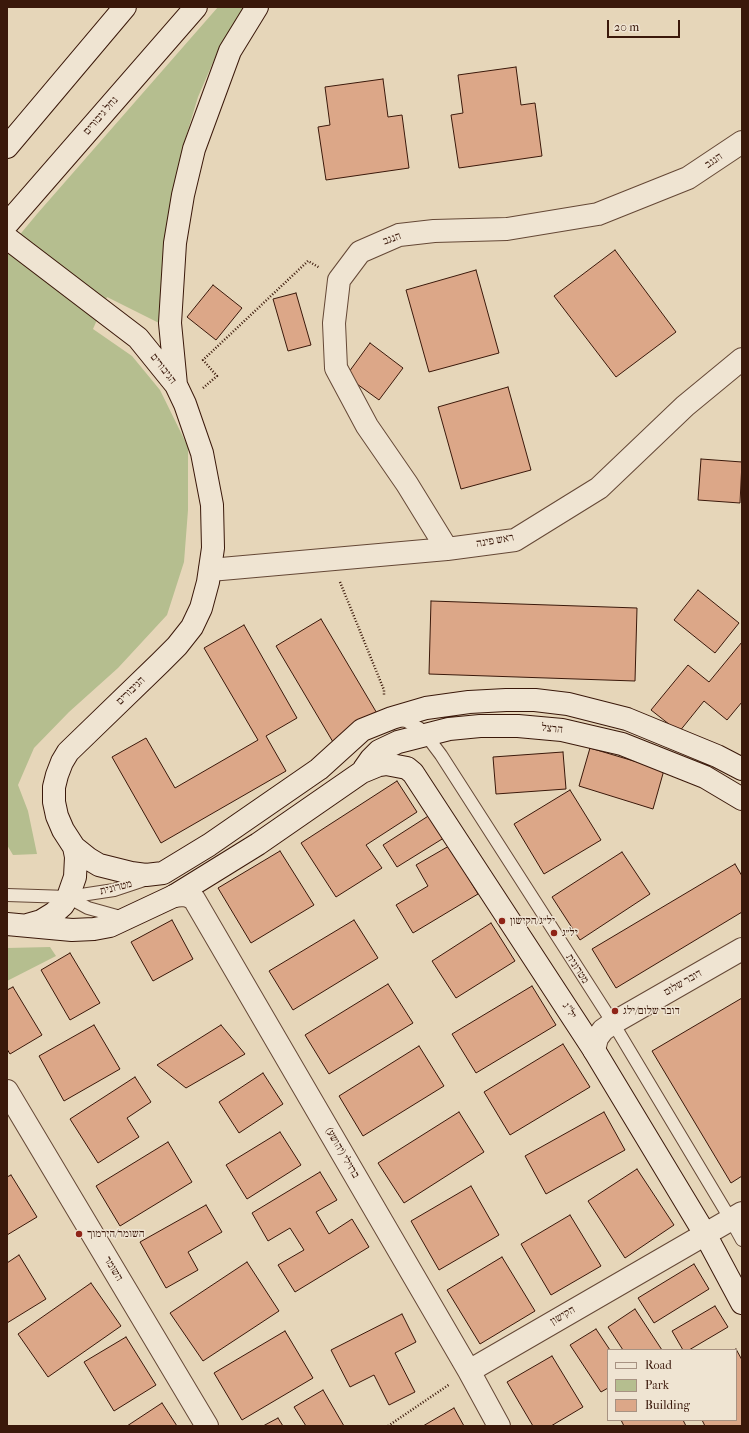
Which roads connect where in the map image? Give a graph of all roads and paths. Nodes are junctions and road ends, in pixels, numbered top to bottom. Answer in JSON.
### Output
{"nodes":[{"id":1,"x":126,"y":7,"type":"edge"},
{"id":2,"x":196,"y":7,"type":"edge"},
{"id":3,"x":257,"y":7,"type":"edge"},
{"id":4,"x":742,"y":142,"type":"edge"},
{"id":5,"x":7,"y":147,"type":"edge"},
{"id":6,"x":7,"y":224,"type":"edge"},
{"id":7,"x":7,"y":238,"type":"edge"},
{"id":8,"x":339,"y":280,"type":"junction"},
{"id":9,"x":742,"y":359,"type":"edge"},
{"id":10,"x":176,"y":385,"type":"junction"},
{"id":11,"x":200,"y":390,"type":"dead end"},
{"id":12,"x":447,"y":549,"type":"junction"},
{"id":13,"x":331,"y":560,"type":"junction"},
{"id":14,"x":210,"y":570,"type":"junction"},
{"id":15,"x":388,"y":719,"type":"junction"},
{"id":16,"x":426,"y":735,"type":"junction"},
{"id":17,"x":742,"y":769,"type":"edge"},
{"id":18,"x":362,"y":772,"type":"junction"},
{"id":19,"x":742,"y":799,"type":"edge"},
{"id":20,"x":74,"y":847,"type":"junction"},
{"id":21,"x":163,"y":873,"type":"junction"},
{"id":22,"x":7,"y":894,"type":"edge"},
{"id":23,"x":174,"y":896,"type":"junction"},
{"id":24,"x":68,"y":897,"type":"junction"},
{"id":25,"x":126,"y":919,"type":"junction"},
{"id":26,"x":14,"y":925,"type":"edge"},
{"id":27,"x":742,"y":949,"type":"edge"},
{"id":28,"x":613,"y":1023,"type":"junction"},
{"id":29,"x":594,"y":1050,"type":"junction"},
{"id":30,"x":7,"y":1092,"type":"edge"},
{"id":31,"x":737,"y":1216,"type":"edge"},
{"id":32,"x":705,"y":1234,"type":"junction"},
{"id":33,"x":742,"y":1240,"type":"edge"},
{"id":34,"x":742,"y":1303,"type":"edge"},
{"id":35,"x":469,"y":1371,"type":"junction"},
{"id":36,"x":207,"y":1426,"type":"edge"},
{"id":37,"x":388,"y":1426,"type":"edge"},
{"id":38,"x":499,"y":1426,"type":"edge"}],
"edges":[{"from":1,"to":5,"type":"street"},
{"from":2,"to":6,"type":"street","name":"נחל גיבורים"},
{"from":3,"to":10,"type":"street"},
{"from":4,"to":8,"type":"street","name":"הנגב"},
{"from":7,"to":10,"type":"street","name":"הגיבורים"},
{"from":8,"to":11,"type":"path"},
{"from":8,"to":12,"type":"street"},
{"from":9,"to":12,"type":"street","name":"ראש פינה"},
{"from":10,"to":14,"type":"street","name":"הגיבורים"},
{"from":12,"to":13,"type":"street","name":"ראש פינה"},
{"from":13,"to":14,"type":"street","name":"ראש פינה"},
{"from":13,"to":15,"type":"path"},
{"from":14,"to":20,"type":"street","name":"הגיבורים"},
{"from":15,"to":16,"type":"lane","name":"מטרונית"},
{"from":15,"to":17,"type":"street"},
{"from":15,"to":21,"type":"street","name":"הגיבורים"},
{"from":16,"to":18,"type":"street","name":"הרצל"},
{"from":16,"to":19,"type":"street","name":"הרצל"},
{"from":16,"to":28,"type":"lane","name":"מטרונית"},
{"from":18,"to":23,"type":"street"},
{"from":18,"to":29,"type":"street","name":"יל\"ג"},
{"from":20,"to":21,"type":"street","name":"הגיבורים"},
{"from":20,"to":24,"type":"street"},
{"from":21,"to":24,"type":"lane","name":"מטרונית"},
{"from":22,"to":24,"type":"lane","name":"מטרונית"},
{"from":23,"to":25,"type":"street"},
{"from":23,"to":35,"type":"street","name":"ברזילי (יהושע)"},
{"from":24,"to":25,"type":"lane","name":"מטרונית"},
{"from":24,"to":26,"type":"street"},
{"from":25,"to":26,"type":"street"},
{"from":27,"to":28,"type":"street","name":"דובר שלום"},
{"from":28,"to":29,"type":"street","name":"דובר שלום"},
{"from":28,"to":31,"type":"lane","name":"מטרונית"},
{"from":29,"to":32,"type":"street","name":"יל\"ג"},
{"from":30,"to":36,"type":"street","name":"השומר"},
{"from":31,"to":32,"type":"street","name":"הקישון"},
{"from":31,"to":33,"type":"lane","name":"מטרונית"},
{"from":32,"to":34,"type":"street","name":"יל\"ג"},
{"from":32,"to":35,"type":"street","name":"הקישון"},
{"from":35,"to":37,"type":"path"},
{"from":35,"to":38,"type":"street","name":"ברזילי (יהושע)"}]}
